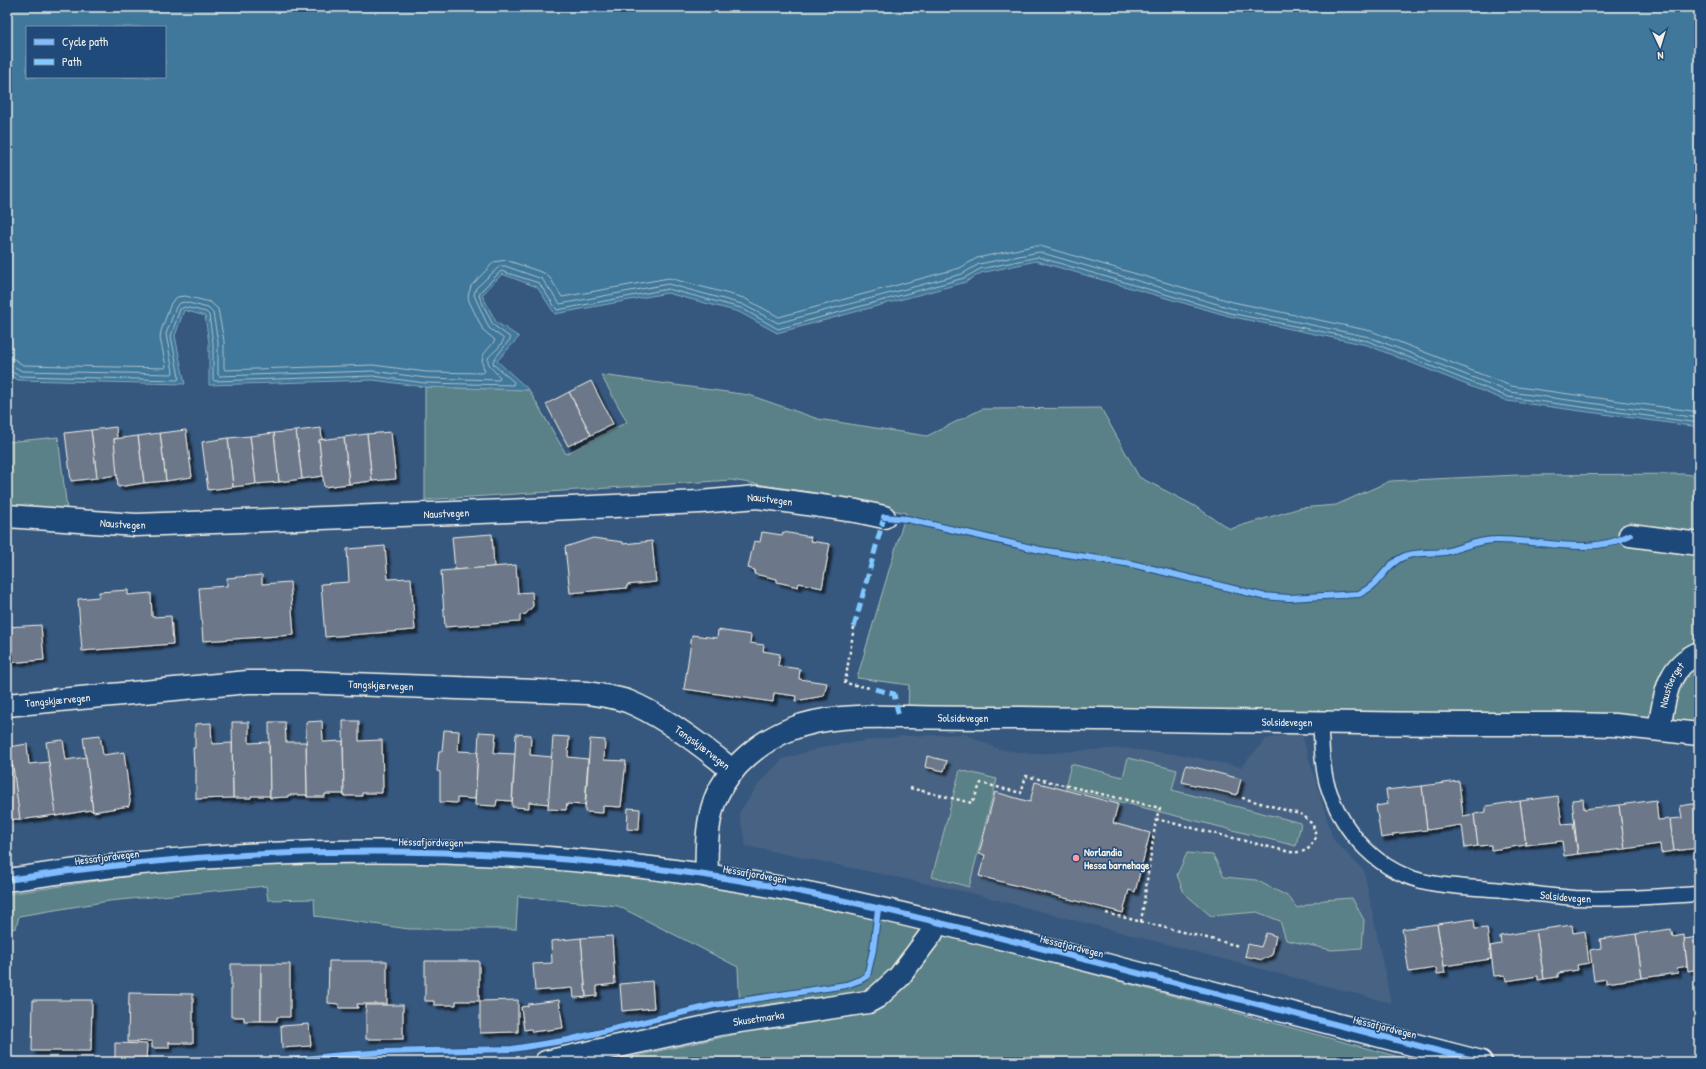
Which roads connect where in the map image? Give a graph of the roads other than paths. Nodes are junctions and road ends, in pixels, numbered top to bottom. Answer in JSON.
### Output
{"nodes":[{"id":1,"x":7,"y":516,"type":"edge"},
{"id":2,"x":884,"y":517,"type":"dead end"},
{"id":3,"x":1630,"y":535,"type":"dead end"},
{"id":4,"x":1699,"y":544,"type":"edge"},
{"id":5,"x":1699,"y":653,"type":"edge"},
{"id":6,"x":7,"y":705,"type":"edge"},
{"id":7,"x":1320,"y":721,"type":"junction"},
{"id":8,"x":1659,"y":729,"type":"junction"},
{"id":9,"x":1699,"y":734,"type":"edge"},
{"id":10,"x":733,"y":771,"type":"junction"},
{"id":11,"x":707,"y":876,"type":"junction"},
{"id":12,"x":7,"y":880,"type":"edge"},
{"id":13,"x":1699,"y":894,"type":"edge"},
{"id":14,"x":934,"y":922,"type":"junction"},
{"id":15,"x":560,"y":1061,"type":"edge"},
{"id":16,"x":1481,"y":1062,"type":"edge"}],
"edges":[{"from":1,"to":2,"type":"street","name":"Naustvegen"},
{"from":3,"to":4,"type":"street"},
{"from":5,"to":8,"type":"street","name":"Naustberget"},
{"from":6,"to":10,"type":"street","name":"Tangskjærvegen"},
{"from":7,"to":8,"type":"street","name":"Solsidevegen"},
{"from":7,"to":10,"type":"street","name":"Solsidevegen"},
{"from":7,"to":13,"type":"lane","name":"Solsidevegen"},
{"from":8,"to":9,"type":"street","name":"Solsidevegen"},
{"from":10,"to":11,"type":"street","name":"Solsidevegen"},
{"from":11,"to":12,"type":"street","name":"Hessafjordvegen"},
{"from":11,"to":14,"type":"street","name":"Hessafjordvegen"},
{"from":14,"to":15,"type":"street","name":"Skusetmarka"},
{"from":14,"to":16,"type":"street","name":"Hessafjordvegen"}]}
